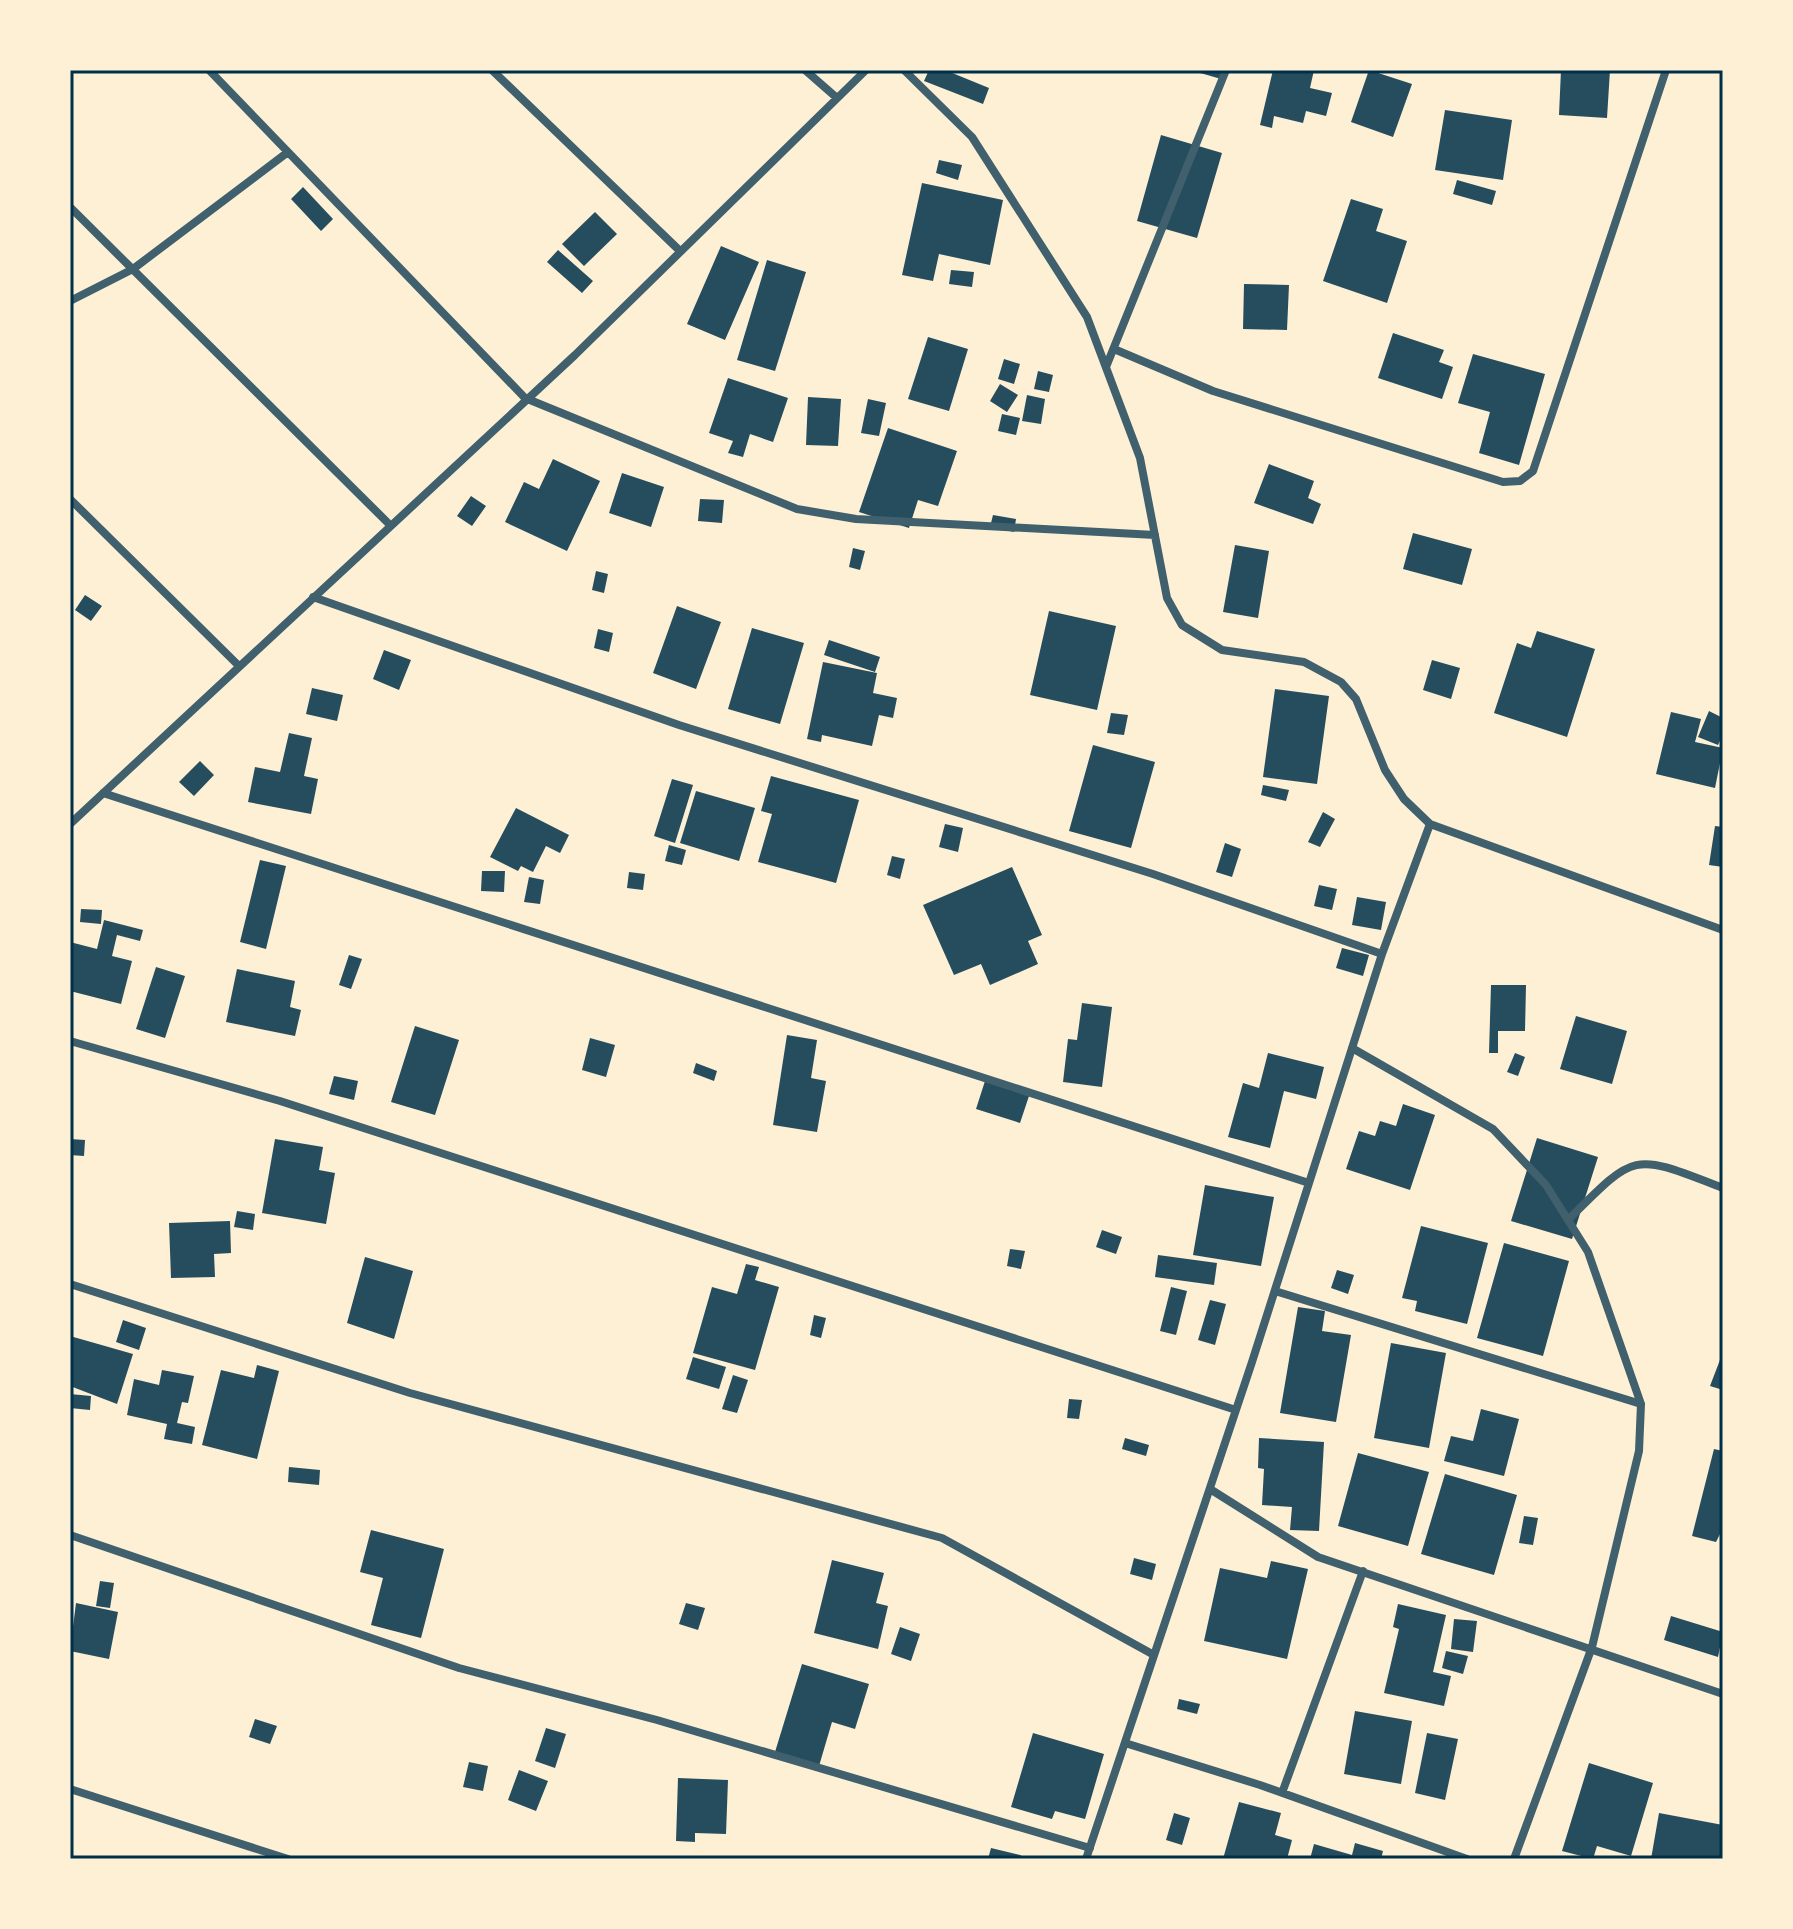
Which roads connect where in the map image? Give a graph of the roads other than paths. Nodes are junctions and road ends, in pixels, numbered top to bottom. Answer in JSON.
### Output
{"nodes":[{"id":1,"x":209,"y":70,"type":"edge"},
{"id":2,"x":492,"y":70,"type":"edge"},
{"id":3,"x":805,"y":70,"type":"edge"},
{"id":4,"x":866,"y":70,"type":"edge"},
{"id":5,"x":904,"y":70,"type":"edge"},
{"id":6,"x":1226,"y":70,"type":"edge"},
{"id":7,"x":1666,"y":70,"type":"edge"},
{"id":8,"x":837,"y":98,"type":"junction"},
{"id":9,"x":288,"y":152,"type":"junction"},
{"id":10,"x":70,"y":207,"type":"edge"},
{"id":11,"x":679,"y":250,"type":"junction"},
{"id":12,"x":133,"y":269,"type":"junction"},
{"id":13,"x":70,"y":301,"type":"edge"},
{"id":14,"x":1114,"y":349,"type":"junction"},
{"id":15,"x":1106,"y":367,"type":"junction"},
{"id":16,"x":525,"y":398,"type":"junction"},
{"id":17,"x":70,"y":499,"type":"edge"},
{"id":18,"x":390,"y":525,"type":"junction"},
{"id":19,"x":1155,"y":535,"type":"junction"},
{"id":20,"x":313,"y":597,"type":"junction"},
{"id":21,"x":239,"y":666,"type":"junction"},
{"id":22,"x":103,"y":793,"type":"junction"},
{"id":23,"x":70,"y":824,"type":"edge"},
{"id":24,"x":1430,"y":824,"type":"junction"},
{"id":25,"x":1723,"y":930,"type":"edge"},
{"id":26,"x":1382,"y":954,"type":"junction"},
{"id":27,"x":70,"y":1041,"type":"edge"},
{"id":28,"x":1352,"y":1048,"type":"junction"},
{"id":29,"x":1309,"y":1183,"type":"junction"},
{"id":30,"x":1723,"y":1188,"type":"edge"},
{"id":31,"x":1568,"y":1220,"type":"junction"},
{"id":32,"x":70,"y":1284,"type":"edge"},
{"id":33,"x":1275,"y":1291,"type":"junction"},
{"id":34,"x":1641,"y":1404,"type":"junction"},
{"id":35,"x":1236,"y":1410,"type":"junction"},
{"id":36,"x":1210,"y":1489,"type":"junction"},
{"id":37,"x":70,"y":1535,"type":"edge"},
{"id":38,"x":1363,"y":1571,"type":"junction"},
{"id":39,"x":1592,"y":1647,"type":"junction"},
{"id":40,"x":1154,"y":1655,"type":"junction"},
{"id":41,"x":1723,"y":1694,"type":"edge"},
{"id":42,"x":1125,"y":1743,"type":"junction"},
{"id":43,"x":70,"y":1789,"type":"edge"},
{"id":44,"x":1282,"y":1793,"type":"junction"},
{"id":45,"x":1090,"y":1848,"type":"junction"},
{"id":46,"x":288,"y":1859,"type":"edge"},
{"id":47,"x":1086,"y":1859,"type":"edge"},
{"id":48,"x":1467,"y":1859,"type":"edge"},
{"id":49,"x":1514,"y":1859,"type":"edge"}],
"edges":[{"from":1,"to":9,"type":"street"},
{"from":2,"to":11,"type":"street"},
{"from":3,"to":8,"type":"street"},
{"from":4,"to":8,"type":"street"},
{"from":5,"to":15,"type":"street"},
{"from":6,"to":14,"type":"street"},
{"from":7,"to":14,"type":"street"},
{"from":8,"to":11,"type":"street"},
{"from":9,"to":12,"type":"street"},
{"from":9,"to":16,"type":"street"},
{"from":10,"to":12,"type":"street"},
{"from":11,"to":16,"type":"street"},
{"from":12,"to":13,"type":"street"},
{"from":12,"to":18,"type":"street"},
{"from":14,"to":15,"type":"street"},
{"from":15,"to":19,"type":"street"},
{"from":16,"to":18,"type":"street"},
{"from":16,"to":19,"type":"street"},
{"from":17,"to":21,"type":"street"},
{"from":18,"to":20,"type":"street"},
{"from":19,"to":24,"type":"street"},
{"from":20,"to":21,"type":"street"},
{"from":20,"to":26,"type":"street"},
{"from":21,"to":22,"type":"street"},
{"from":22,"to":23,"type":"street"},
{"from":22,"to":29,"type":"street"},
{"from":24,"to":25,"type":"street"},
{"from":24,"to":26,"type":"street"},
{"from":26,"to":28,"type":"street"},
{"from":27,"to":35,"type":"street"},
{"from":28,"to":29,"type":"street"},
{"from":28,"to":31,"type":"street"},
{"from":29,"to":33,"type":"street"},
{"from":30,"to":31,"type":"street"},
{"from":31,"to":34,"type":"street"},
{"from":32,"to":40,"type":"street"},
{"from":33,"to":34,"type":"street"},
{"from":33,"to":35,"type":"street"},
{"from":34,"to":39,"type":"street"},
{"from":35,"to":36,"type":"street"},
{"from":36,"to":38,"type":"street"},
{"from":36,"to":40,"type":"street"},
{"from":37,"to":45,"type":"street"},
{"from":38,"to":39,"type":"street"},
{"from":38,"to":44,"type":"street"},
{"from":39,"to":41,"type":"street"},
{"from":39,"to":49,"type":"street"},
{"from":40,"to":42,"type":"street"},
{"from":42,"to":44,"type":"street"},
{"from":42,"to":45,"type":"street"},
{"from":43,"to":46,"type":"street"},
{"from":44,"to":48,"type":"street"},
{"from":45,"to":47,"type":"street"}]}
